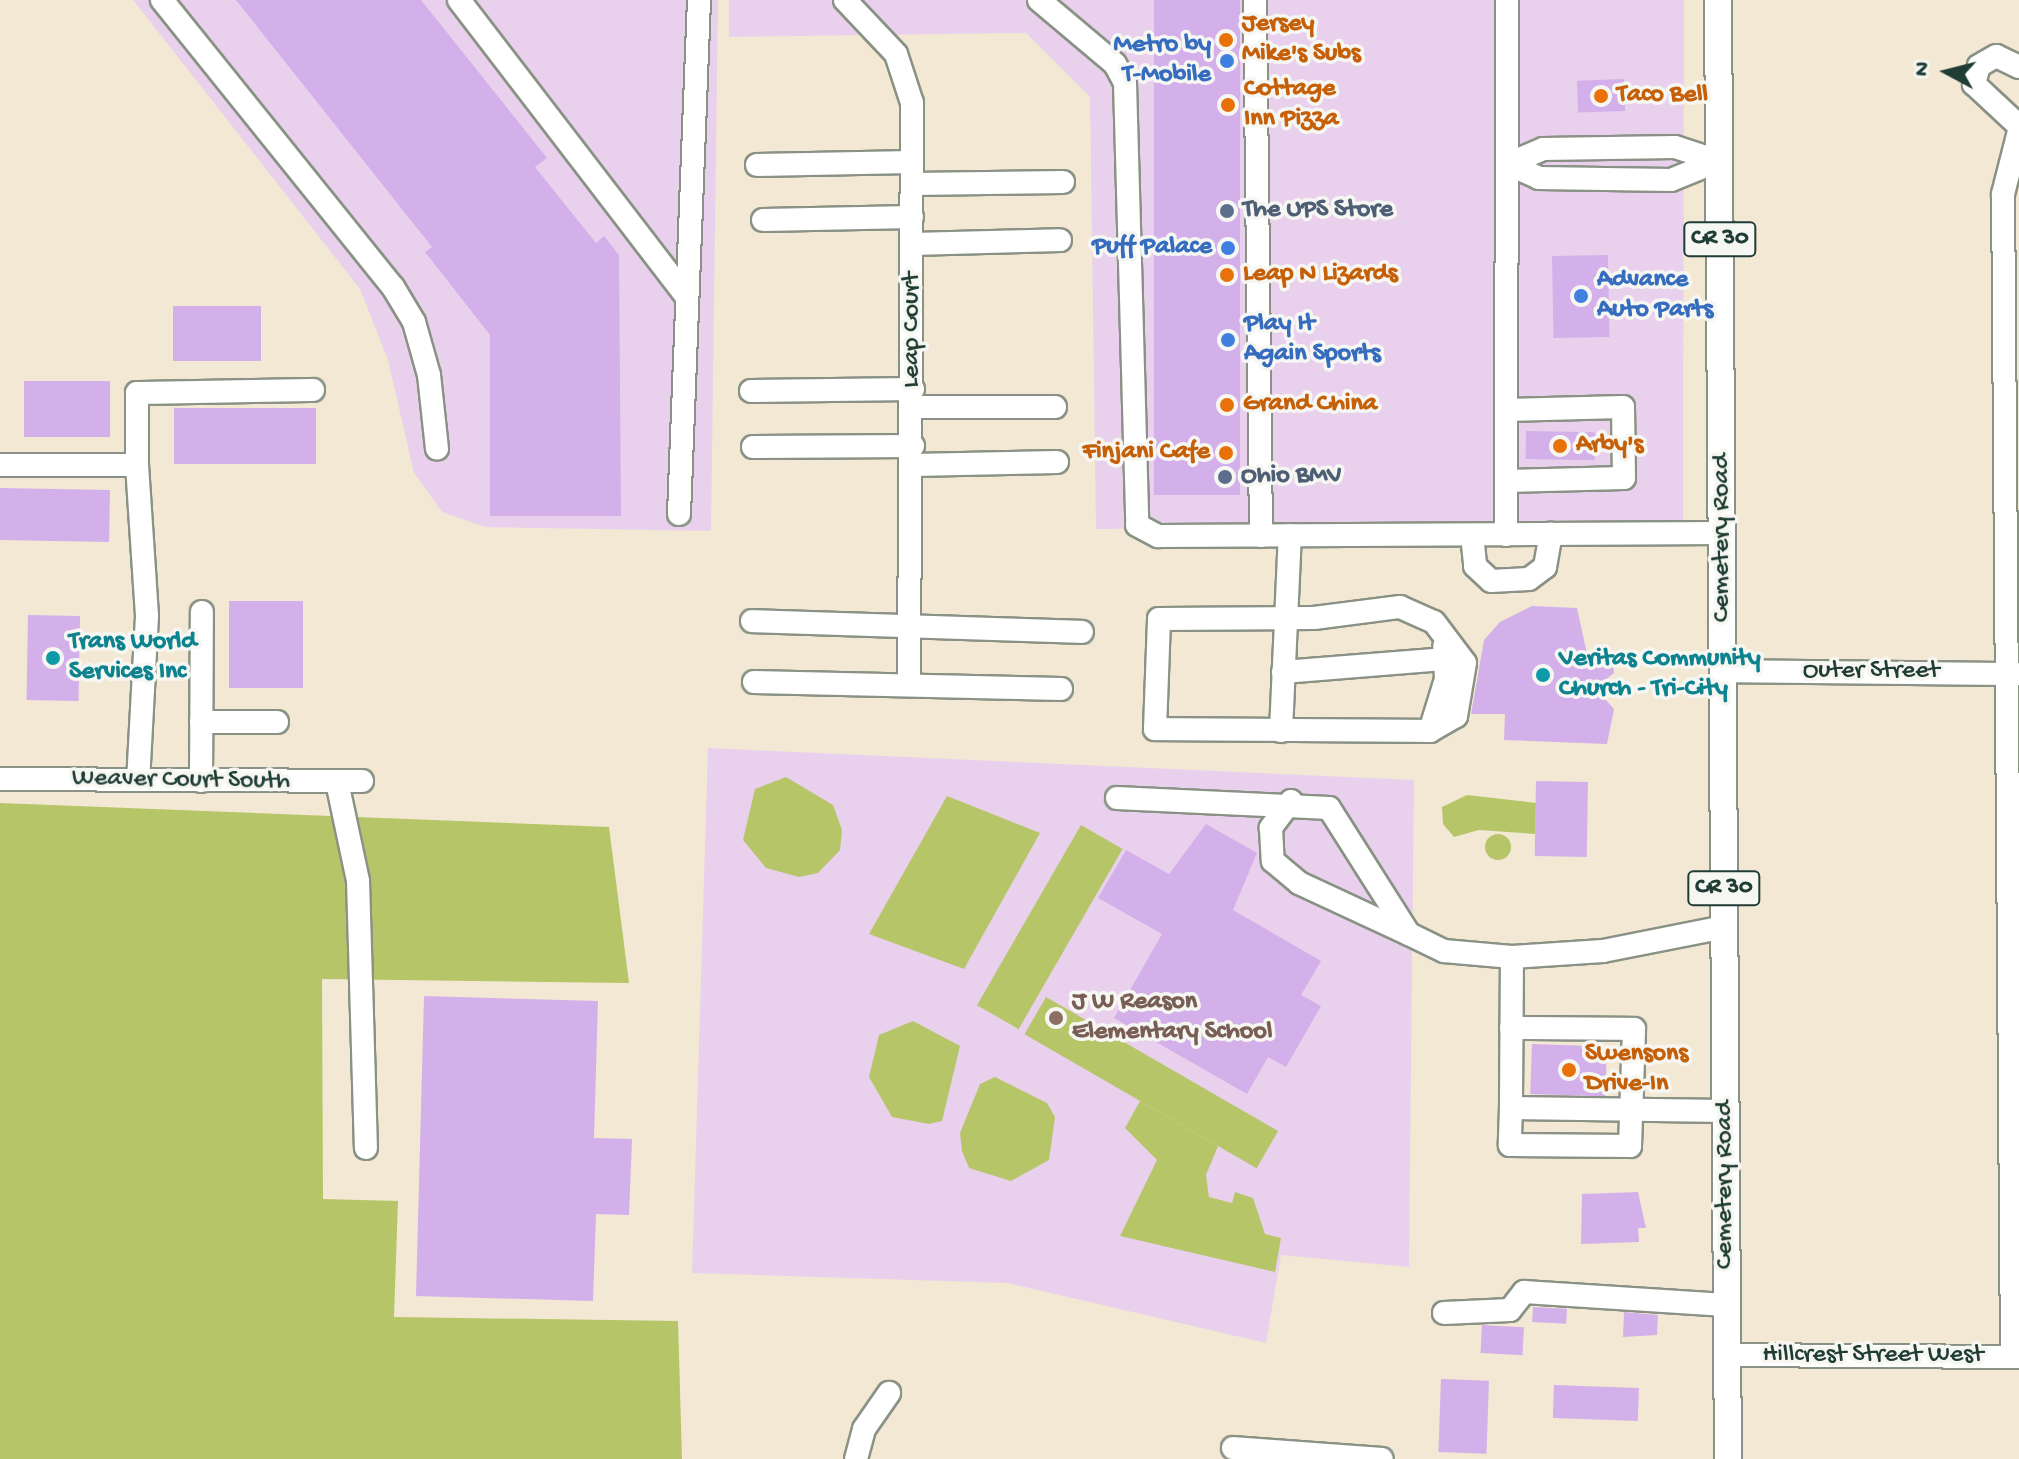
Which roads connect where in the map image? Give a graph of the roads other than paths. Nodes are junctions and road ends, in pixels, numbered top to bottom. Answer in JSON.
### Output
{"nodes":[{"id":1,"x":162,"y":0,"type":"edge"},
{"id":2,"x":459,"y":0,"type":"edge"},
{"id":3,"x":699,"y":0,"type":"edge"},
{"id":4,"x":845,"y":0,"type":"edge"},
{"id":5,"x":1039,"y":0,"type":"edge"},
{"id":6,"x":1255,"y":0,"type":"edge"},
{"id":7,"x":1507,"y":0,"type":"edge"},
{"id":8,"x":1718,"y":0,"type":"edge"},
{"id":9,"x":2019,"y":67,"type":"edge"},
{"id":10,"x":2019,"y":128,"type":"edge"},
{"id":11,"x":1718,"y":161,"type":"junction"},
{"id":12,"x":1508,"y":164,"type":"junction"},
{"id":13,"x":757,"y":165,"type":"dead end"},
{"id":14,"x":912,"y":173,"type":"junction"},
{"id":15,"x":1063,"y":182,"type":"dead end"},
{"id":16,"x":912,"y":217,"type":"junction"},
{"id":17,"x":763,"y":220,"type":"dead end"},
{"id":18,"x":1060,"y":240,"type":"dead end"},
{"id":19,"x":912,"y":244,"type":"junction"},
{"id":20,"x":684,"y":293,"type":"junction"},
{"id":21,"x":313,"y":390,"type":"dead end"},
{"id":22,"x":751,"y":391,"type":"dead end"},
{"id":23,"x":913,"y":398,"type":"junction"},
{"id":24,"x":1055,"y":407,"type":"dead end"},
{"id":25,"x":1506,"y":410,"type":"junction"},
{"id":26,"x":753,"y":447,"type":"dead end"},
{"id":27,"x":437,"y":449,"type":"dead end"},
{"id":28,"x":913,"y":456,"type":"junction"},
{"id":29,"x":1057,"y":462,"type":"dead end"},
{"id":30,"x":0,"y":465,"type":"edge"},
{"id":31,"x":137,"y":465,"type":"junction"},
{"id":32,"x":1506,"y":481,"type":"junction"},
{"id":33,"x":679,"y":514,"type":"dead end"},
{"id":34,"x":1723,"y":533,"type":"junction"},
{"id":35,"x":1551,"y":534,"type":"junction"},
{"id":36,"x":1290,"y":535,"type":"junction"},
{"id":37,"x":1472,"y":535,"type":"junction"},
{"id":38,"x":1506,"y":535,"type":"junction"},
{"id":39,"x":1261,"y":536,"type":"junction"},
{"id":40,"x":202,"y":612,"type":"dead end"},
{"id":41,"x":1285,"y":619,"type":"junction"},
{"id":42,"x":752,"y":621,"type":"dead end"},
{"id":43,"x":911,"y":625,"type":"junction"},
{"id":44,"x":1441,"y":629,"type":"junction"},
{"id":45,"x":1082,"y":632,"type":"dead end"},
{"id":46,"x":1446,"y":659,"type":"junction"},
{"id":47,"x":1722,"y":671,"type":"junction"},
{"id":48,"x":1283,"y":672,"type":"junction"},
{"id":49,"x":2013,"y":674,"type":"edge"},
{"id":50,"x":754,"y":682,"type":"dead end"},
{"id":51,"x":909,"y":685,"type":"junction"},
{"id":52,"x":1061,"y":689,"type":"dead end"},
{"id":53,"x":201,"y":722,"type":"junction"},
{"id":54,"x":277,"y":722,"type":"dead end"},
{"id":55,"x":1281,"y":731,"type":"junction"},
{"id":56,"x":1430,"y":731,"type":"junction"},
{"id":57,"x":0,"y":779,"type":"edge"},
{"id":58,"x":138,"y":780,"type":"junction"},
{"id":59,"x":201,"y":781,"type":"junction"},
{"id":60,"x":362,"y":781,"type":"dead end"},
{"id":61,"x":337,"y":782,"type":"junction"},
{"id":62,"x":1117,"y":798,"type":"dead end"},
{"id":63,"x":1291,"y":801,"type":"junction"},
{"id":64,"x":1724,"y":927,"type":"junction"},
{"id":65,"x":1409,"y":934,"type":"junction"},
{"id":66,"x":1512,"y":957,"type":"junction"},
{"id":67,"x":1511,"y":1028,"type":"junction"},
{"id":68,"x":1511,"y":1108,"type":"junction"},
{"id":69,"x":1633,"y":1111,"type":"junction"},
{"id":70,"x":1725,"y":1111,"type":"junction"},
{"id":71,"x":366,"y":1148,"type":"dead end"},
{"id":72,"x":1726,"y":1305,"type":"junction"},
{"id":73,"x":1444,"y":1313,"type":"dead end"},
{"id":74,"x":1728,"y":1355,"type":"junction"},
{"id":75,"x":2015,"y":1357,"type":"edge"},
{"id":76,"x":889,"y":1393,"type":"dead end"},
{"id":77,"x":1233,"y":1448,"type":"dead end"},
{"id":78,"x":856,"y":1459,"type":"edge"},
{"id":79,"x":1382,"y":1459,"type":"edge"},
{"id":80,"x":1728,"y":1459,"type":"edge"}],
"edges":[{"from":1,"to":27,"type":"street"},
{"from":2,"to":20,"type":"street"},
{"from":3,"to":20,"type":"street"},
{"from":4,"to":14,"type":"street","name":"Leap Court"},
{"from":5,"to":39,"type":"street"},
{"from":6,"to":39,"type":"street"},
{"from":7,"to":12,"type":"street"},
{"from":8,"to":11,"type":"main road","name":"Cemetery Road","number":"CR 30"},
{"from":9,"to":10,"type":"street"},
{"from":10,"to":49,"type":"street"},
{"from":11,"to":12,"type":"street"},
{"from":11,"to":12,"type":"street"},
{"from":11,"to":34,"type":"main road","name":"Cemetery Road","number":"CR 30"},
{"from":12,"to":25,"type":"street"},
{"from":13,"to":14,"type":"street"},
{"from":14,"to":15,"type":"street"},
{"from":14,"to":16,"type":"street","name":"Leap Court"},
{"from":16,"to":17,"type":"street"},
{"from":16,"to":19,"type":"street","name":"Leap Court"},
{"from":18,"to":19,"type":"street"},
{"from":19,"to":23,"type":"street","name":"Leap Court"},
{"from":20,"to":33,"type":"street"},
{"from":21,"to":31,"type":"street"},
{"from":22,"to":23,"type":"street"},
{"from":23,"to":24,"type":"street"},
{"from":23,"to":28,"type":"street","name":"Leap Court"},
{"from":25,"to":32,"type":"street"},
{"from":25,"to":32,"type":"street"},
{"from":26,"to":28,"type":"street"},
{"from":28,"to":29,"type":"street"},
{"from":28,"to":43,"type":"street","name":"Leap Court"},
{"from":30,"to":31,"type":"street"},
{"from":31,"to":58,"type":"street"},
{"from":32,"to":38,"type":"street"},
{"from":34,"to":35,"type":"street"},
{"from":34,"to":47,"type":"main road","name":"Cemetery Road","number":"CR 30"},
{"from":35,"to":37,"type":"street"},
{"from":35,"to":38,"type":"street"},
{"from":36,"to":37,"type":"street"},
{"from":36,"to":39,"type":"street"},
{"from":36,"to":41,"type":"street"},
{"from":37,"to":38,"type":"street"},
{"from":40,"to":53,"type":"street"},
{"from":41,"to":44,"type":"street"},
{"from":41,"to":48,"type":"street"},
{"from":41,"to":55,"type":"street"},
{"from":42,"to":43,"type":"street"},
{"from":43,"to":45,"type":"street"},
{"from":43,"to":51,"type":"street","name":"Leap Court"},
{"from":44,"to":46,"type":"street"},
{"from":44,"to":56,"type":"street"},
{"from":46,"to":48,"type":"street"},
{"from":46,"to":56,"type":"street"},
{"from":47,"to":49,"type":"street","name":"Outer Street"},
{"from":47,"to":64,"type":"main road","name":"Cemetery Road","number":"CR 30"},
{"from":48,"to":55,"type":"street"},
{"from":49,"to":75,"type":"street"},
{"from":50,"to":51,"type":"street"},
{"from":51,"to":52,"type":"street"},
{"from":53,"to":54,"type":"street"},
{"from":53,"to":59,"type":"street"},
{"from":55,"to":56,"type":"street"},
{"from":57,"to":58,"type":"street","name":"Weaver Court South"},
{"from":58,"to":59,"type":"street","name":"Weaver Court South"},
{"from":59,"to":61,"type":"street","name":"Weaver Court South"},
{"from":60,"to":61,"type":"street","name":"Weaver Court South"},
{"from":61,"to":71,"type":"street"},
{"from":62,"to":63,"type":"street"},
{"from":63,"to":65,"type":"street"},
{"from":63,"to":65,"type":"street"},
{"from":64,"to":66,"type":"street"},
{"from":64,"to":70,"type":"main road","name":"Cemetery Road","number":"CR 30"},
{"from":65,"to":66,"type":"street"},
{"from":66,"to":67,"type":"street"},
{"from":67,"to":68,"type":"street"},
{"from":67,"to":69,"type":"street"},
{"from":68,"to":69,"type":"street"},
{"from":68,"to":69,"type":"street"},
{"from":69,"to":70,"type":"street"},
{"from":70,"to":72,"type":"main road","name":"Cemetery Road","number":"CR 30"},
{"from":72,"to":73,"type":"street"},
{"from":72,"to":74,"type":"main road","name":"Cemetery Road","number":"CR 30"},
{"from":74,"to":75,"type":"street","name":"Hillcrest Street West"},
{"from":74,"to":80,"type":"main road","name":"Cemetery Road","number":"CR 30"},
{"from":76,"to":78,"type":"street"},
{"from":77,"to":79,"type":"street"}]}
